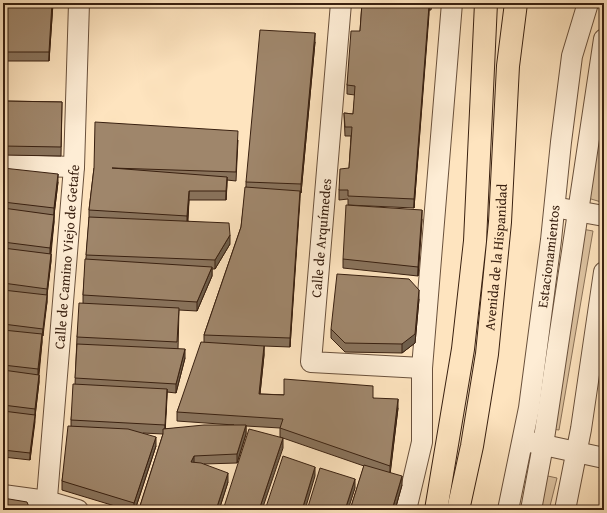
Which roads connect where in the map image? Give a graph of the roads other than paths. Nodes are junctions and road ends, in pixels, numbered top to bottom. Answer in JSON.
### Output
{"nodes":[{"id":1,"x":79,"y":3,"type":"edge"},
{"id":2,"x":341,"y":3,"type":"edge"},
{"id":3,"x":452,"y":3,"type":"edge"},
{"id":4,"x":486,"y":3,"type":"edge"},
{"id":5,"x":516,"y":3,"type":"edge"},
{"id":6,"x":588,"y":3,"type":"edge"},
{"id":7,"x":604,"y":39,"type":"edge"},
{"id":8,"x":3,"y":165,"type":"edge"},
{"id":9,"x":74,"y":167,"type":"junction"},
{"id":10,"x":554,"y":208,"type":"junction"},
{"id":11,"x":577,"y":212,"type":"junction"},
{"id":12,"x":604,"y":216,"type":"edge"},
{"id":13,"x":604,"y":272,"type":"edge"},
{"id":14,"x":422,"y":368,"type":"junction"},
{"id":15,"x":523,"y":441,"type":"junction"},
{"id":16,"x":543,"y":445,"type":"junction"},
{"id":17,"x":576,"y":452,"type":"junction"},
{"id":18,"x":604,"y":458,"type":"edge"},
{"id":19,"x":3,"y":495,"type":"edge"},
{"id":20,"x":46,"y":505,"type":"edge"},
{"id":21,"x":78,"y":510,"type":"edge"},
{"id":22,"x":406,"y":510,"type":"edge"},
{"id":23,"x":436,"y":510,"type":"edge"},
{"id":24,"x":458,"y":510,"type":"edge"},
{"id":25,"x":508,"y":510,"type":"edge"},
{"id":26,"x":531,"y":510,"type":"edge"},
{"id":27,"x":565,"y":510,"type":"edge"}],
"edges":[{"from":1,"to":9,"type":"street","name":"Calle de Camino Viejo de Getafe"},
{"from":2,"to":14,"type":"street","name":"Calle de Arquímedes"},
{"from":3,"to":14,"type":"street"},
{"from":4,"to":23,"type":"main road","name":"Avenida de la Hispanidad"},
{"from":5,"to":24,"type":"main road","name":"Avenida de la Hispanidad"},
{"from":6,"to":10,"type":"street","name":"Estacionamientos"},
{"from":7,"to":11,"type":"street"},
{"from":8,"to":9,"type":"street"},
{"from":9,"to":20,"type":"street","name":"Calle de Camino Viejo de Getafe"},
{"from":10,"to":11,"type":"street"},
{"from":10,"to":15,"type":"street","name":"Estacionamientos"},
{"from":11,"to":12,"type":"street"},
{"from":11,"to":16,"type":"street"},
{"from":13,"to":17,"type":"street"},
{"from":14,"to":22,"type":"street"},
{"from":15,"to":16,"type":"street"},
{"from":15,"to":25,"type":"street","name":"Estacionamientos"},
{"from":16,"to":17,"type":"street"},
{"from":16,"to":26,"type":"street"},
{"from":17,"to":18,"type":"street"},
{"from":17,"to":27,"type":"street"},
{"from":19,"to":20,"type":"street"},
{"from":20,"to":21,"type":"street"}]}
